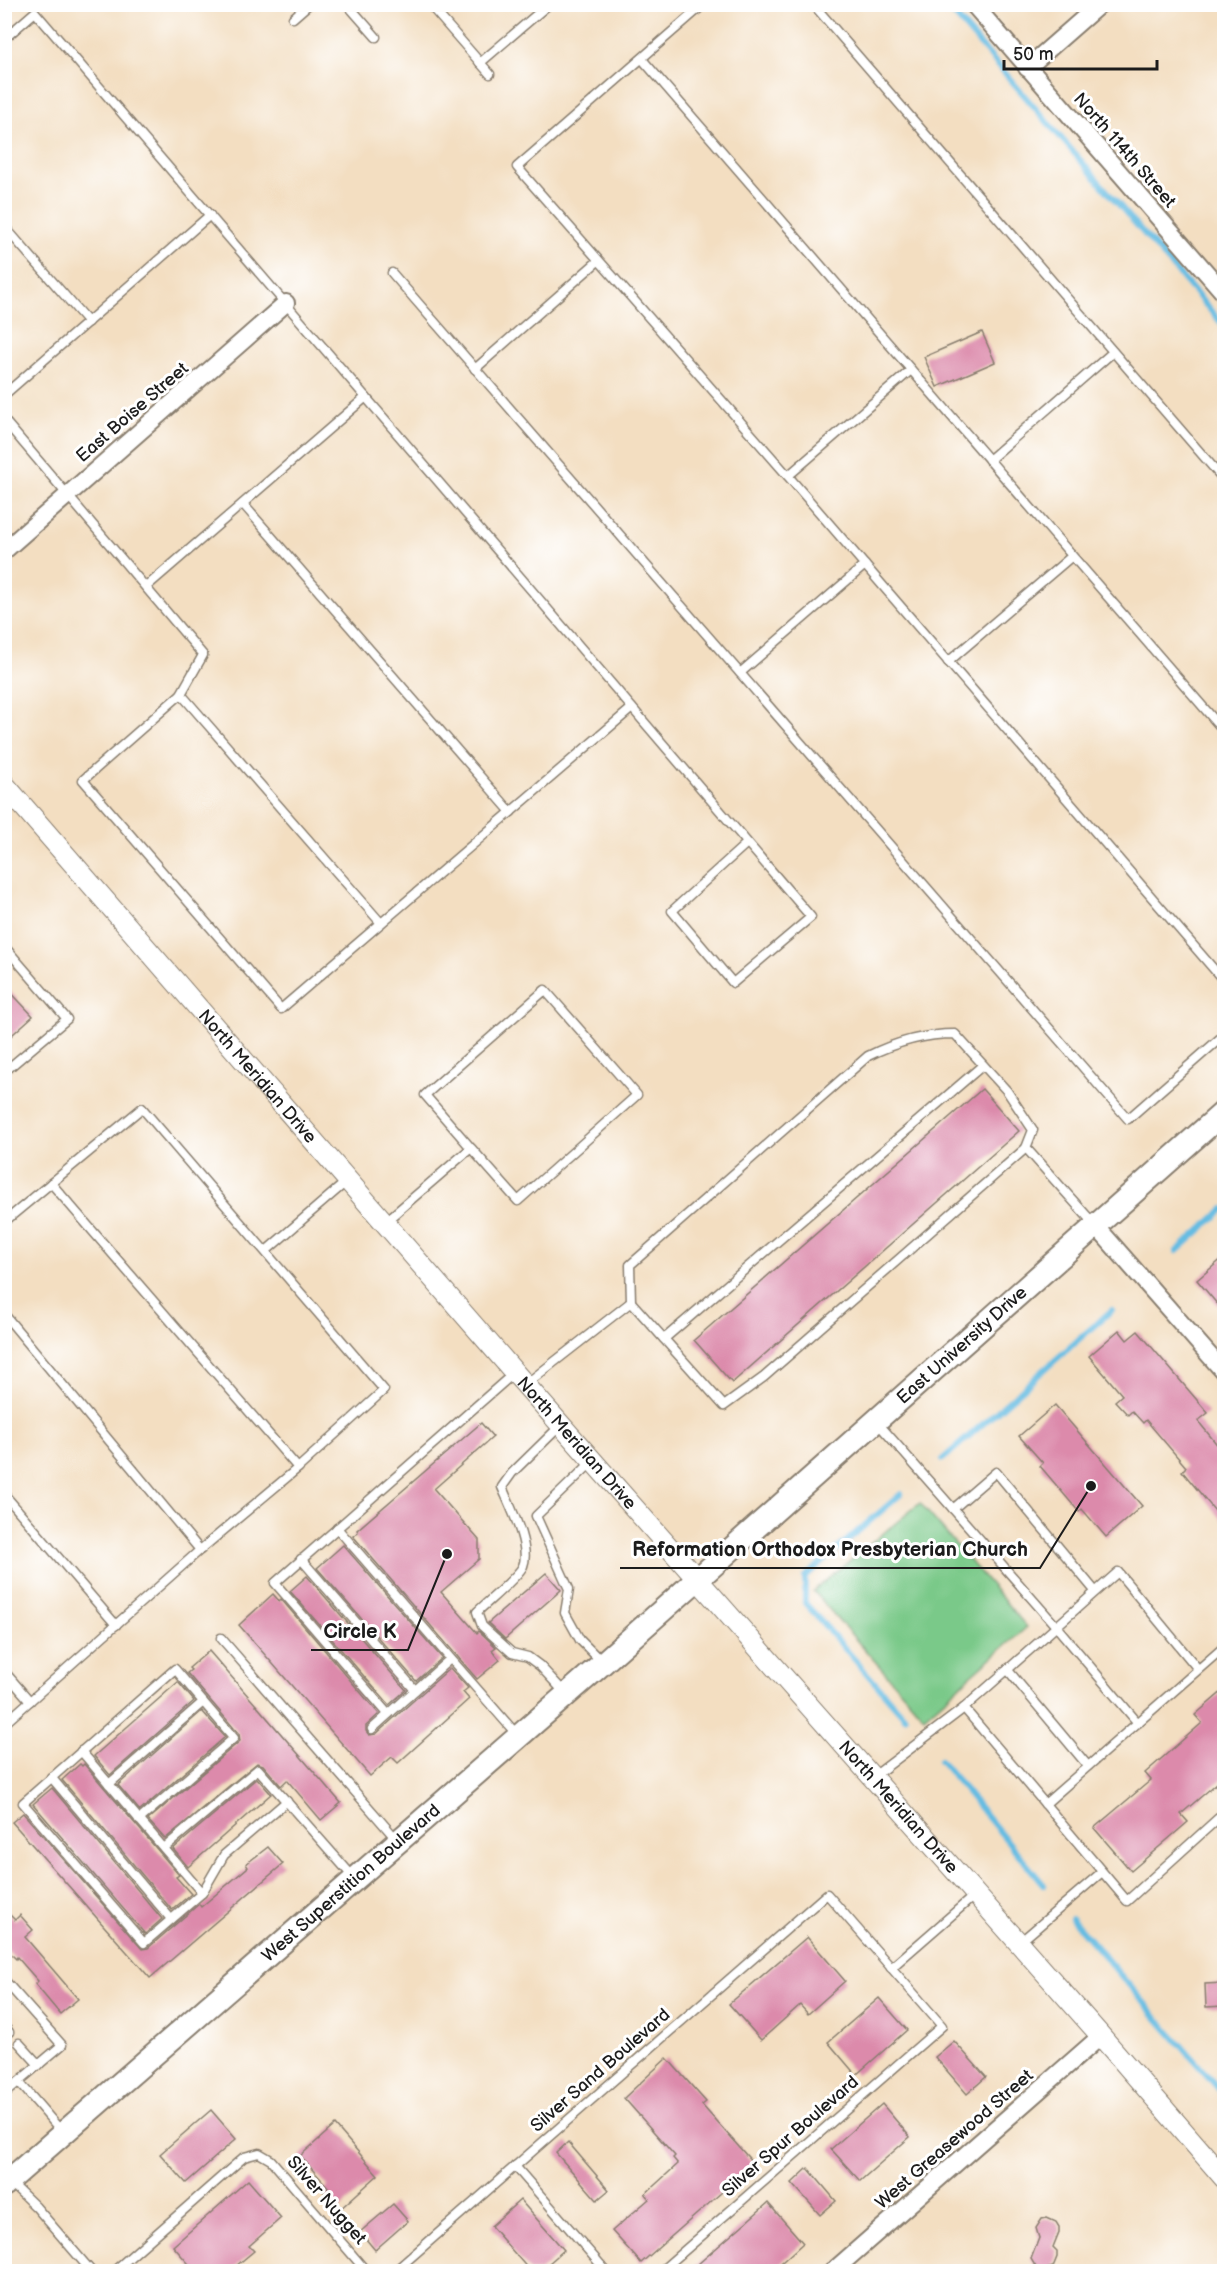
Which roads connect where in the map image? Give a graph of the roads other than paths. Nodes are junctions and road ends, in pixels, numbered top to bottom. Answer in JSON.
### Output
{"nodes":[{"id":1,"x":309,"y":4,"type":"edge"},
{"id":2,"x":347,"y":4,"type":"edge"},
{"id":3,"x":429,"y":4,"type":"edge"},
{"id":4,"x":549,"y":4,"type":"edge"},
{"id":5,"x":704,"y":4,"type":"edge"},
{"id":6,"x":813,"y":4,"type":"edge"},
{"id":7,"x":973,"y":4,"type":"edge"},
{"id":8,"x":1100,"y":4,"type":"edge"},
{"id":9,"x":293,"y":18,"type":"dead end"},
{"id":10,"x":376,"y":37,"type":"dead end"},
{"id":11,"x":4,"y":39,"type":"edge"},
{"id":12,"x":642,"y":59,"type":"junction"},
{"id":13,"x":480,"y":63,"type":"junction"},
{"id":14,"x":1027,"y":68,"type":"junction"},
{"id":15,"x":490,"y":74,"type":"dead end"},
{"id":16,"x":210,"y":215,"type":"junction"},
{"id":17,"x":4,"y":226,"type":"edge"},
{"id":18,"x":598,"y":261,"type":"junction"},
{"id":19,"x":392,"y":273,"type":"dead end"},
{"id":20,"x":1224,"y":293,"type":"edge"},
{"id":21,"x":286,"y":303,"type":"junction"},
{"id":22,"x":88,"y":322,"type":"junction"},
{"id":23,"x":1113,"y":352,"type":"junction"},
{"id":24,"x":475,"y":369,"type":"junction"},
{"id":25,"x":911,"y":370,"type":"junction"},
{"id":26,"x":4,"y":395,"type":"edge"},
{"id":27,"x":366,"y":397,"type":"junction"},
{"id":28,"x":4,"y":420,"type":"edge"},
{"id":29,"x":989,"y":460,"type":"junction"},
{"id":30,"x":788,"y":476,"type":"junction"},
{"id":31,"x":1224,"y":480,"type":"edge"},
{"id":32,"x":68,"y":495,"type":"junction"},
{"id":33,"x":243,"y":504,"type":"junction"},
{"id":34,"x":4,"y":551,"type":"edge"},
{"id":35,"x":1072,"y":556,"type":"junction"},
{"id":36,"x":865,"y":565,"type":"junction"},
{"id":37,"x":146,"y":587,"type":"junction"},
{"id":38,"x":948,"y":662,"type":"junction"},
{"id":39,"x":740,"y":673,"type":"junction"},
{"id":40,"x":181,"y":694,"type":"junction"},
{"id":41,"x":632,"y":708,"type":"junction"},
{"id":42,"x":1224,"y":731,"type":"edge"},
{"id":43,"x":4,"y":784,"type":"edge"},
{"id":44,"x":511,"y":812,"type":"junction"},
{"id":45,"x":747,"y":843,"type":"junction"},
{"id":46,"x":381,"y":923,"type":"junction"},
{"id":47,"x":4,"y":946,"type":"edge"},
{"id":48,"x":1224,"y":981,"type":"edge"},
{"id":49,"x":1224,"y":1035,"type":"edge"},
{"id":50,"x":983,"y":1065,"type":"junction"},
{"id":51,"x":4,"y":1072,"type":"edge"},
{"id":52,"x":1224,"y":1112,"type":"edge"},
{"id":53,"x":471,"y":1148,"type":"junction"},
{"id":54,"x":1026,"y":1148,"type":"junction"},
{"id":55,"x":348,"y":1180,"type":"junction"},
{"id":56,"x":51,"y":1183,"type":"junction"},
{"id":57,"x":4,"y":1222,"type":"edge"},
{"id":58,"x":385,"y":1223,"type":"junction"},
{"id":59,"x":1096,"y":1226,"type":"junction"},
{"id":60,"x":266,"y":1251,"type":"junction"},
{"id":61,"x":631,"y":1302,"type":"junction"},
{"id":62,"x":4,"y":1314,"type":"edge"},
{"id":63,"x":664,"y":1339,"type":"junction"},
{"id":64,"x":1224,"y":1372,"type":"edge"},
{"id":65,"x":520,"y":1379,"type":"junction"},
{"id":66,"x":876,"y":1421,"type":"junction"},
{"id":67,"x":561,"y":1425,"type":"junction"},
{"id":68,"x":593,"y":1461,"type":"junction"},
{"id":69,"x":298,"y":1468,"type":"junction"},
{"id":70,"x":4,"y":1494,"type":"edge"},
{"id":71,"x":953,"y":1509,"type":"junction"},
{"id":72,"x":337,"y":1528,"type":"junction"},
{"id":73,"x":200,"y":1550,"type":"junction"},
{"id":74,"x":302,"y":1559,"type":"junction"},
{"id":75,"x":698,"y":1578,"type":"junction"},
{"id":76,"x":1095,"y":1591,"type":"junction"},
{"id":77,"x":116,"y":1625,"type":"junction"},
{"id":78,"x":1055,"y":1625,"type":"junction"},
{"id":79,"x":221,"y":1638,"type":"dead end"},
{"id":80,"x":1224,"y":1647,"type":"edge"},
{"id":81,"x":450,"y":1659,"type":"junction"},
{"id":82,"x":603,"y":1663,"type":"junction"},
{"id":83,"x":1007,"y":1669,"type":"junction"},
{"id":84,"x":1198,"y":1669,"type":"junction"},
{"id":85,"x":4,"y":1671,"type":"edge"},
{"id":86,"x":415,"y":1690,"type":"junction"},
{"id":87,"x":567,"y":1695,"type":"junction"},
{"id":88,"x":30,"y":1701,"type":"junction"},
{"id":89,"x":203,"y":1702,"type":"junction"},
{"id":90,"x":964,"y":1708,"type":"junction"},
{"id":91,"x":388,"y":1714,"type":"junction"},
{"id":92,"x":1138,"y":1723,"type":"junction"},
{"id":93,"x":4,"y":1724,"type":"edge"},
{"id":94,"x":372,"y":1729,"type":"dead end"},
{"id":95,"x":518,"y":1737,"type":"junction"},
{"id":96,"x":81,"y":1751,"type":"junction"},
{"id":97,"x":1088,"y":1766,"type":"junction"},
{"id":98,"x":51,"y":1777,"type":"junction"},
{"id":99,"x":873,"y":1777,"type":"junction"},
{"id":100,"x":109,"y":1784,"type":"junction"},
{"id":101,"x":287,"y":1801,"type":"junction"},
{"id":102,"x":1045,"y":1804,"type":"junction"},
{"id":103,"x":1224,"y":1813,"type":"edge"},
{"id":104,"x":140,"y":1820,"type":"junction"},
{"id":105,"x":398,"y":1841,"type":"junction"},
{"id":106,"x":164,"y":1848,"type":"junction"},
{"id":107,"x":1102,"y":1872,"type":"junction"},
{"id":108,"x":355,"y":1879,"type":"junction"},
{"id":109,"x":202,"y":1893,"type":"junction"},
{"id":110,"x":976,"y":1894,"type":"junction"},
{"id":111,"x":171,"y":1919,"type":"junction"},
{"id":112,"x":1019,"y":1943,"type":"junction"},
{"id":113,"x":891,"y":1968,"type":"junction"},
{"id":114,"x":6,"y":1982,"type":"dead end"},
{"id":115,"x":1101,"y":2036,"type":"junction"},
{"id":116,"x":19,"y":2043,"type":"dead end"},
{"id":117,"x":39,"y":2065,"type":"junction"},
{"id":118,"x":19,"y":2082,"type":"junction"},
{"id":119,"x":4,"y":2094,"type":"edge"},
{"id":120,"x":64,"y":2133,"type":"junction"},
{"id":121,"x":515,"y":2166,"type":"junction"},
{"id":122,"x":1224,"y":2178,"type":"edge"},
{"id":123,"x":6,"y":2181,"type":"edge"},
{"id":124,"x":92,"y":2271,"type":"edge"},
{"id":125,"x":113,"y":2271,"type":"edge"},
{"id":126,"x":367,"y":2271,"type":"edge"},
{"id":127,"x":394,"y":2271,"type":"edge"},
{"id":128,"x":607,"y":2271,"type":"edge"},
{"id":129,"x":660,"y":2271,"type":"edge"},
{"id":130,"x":832,"y":2271,"type":"edge"}],
"edges":[{"from":1,"to":9,"type":"lane"},
{"from":2,"to":10,"type":"lane"},
{"from":3,"to":13,"type":"lane"},
{"from":4,"to":13,"type":"lane"},
{"from":5,"to":12,"type":"lane"},
{"from":6,"to":23,"type":"lane"},
{"from":7,"to":14,"type":"street","name":"North 114th Street"},
{"from":8,"to":14,"type":"street"},
{"from":11,"to":16,"type":"lane"},
{"from":12,"to":18,"type":"lane"},
{"from":12,"to":25,"type":"lane"},
{"from":13,"to":15,"type":"lane"},
{"from":14,"to":20,"type":"street","name":"North 114th Street"},
{"from":16,"to":21,"type":"lane"},
{"from":16,"to":22,"type":"lane"},
{"from":17,"to":22,"type":"lane"},
{"from":18,"to":24,"type":"lane"},
{"from":18,"to":30,"type":"lane"},
{"from":19,"to":24,"type":"lane"},
{"from":21,"to":27,"type":"lane"},
{"from":21,"to":32,"type":"street","name":"East Boise Street"},
{"from":22,"to":26,"type":"lane"},
{"from":23,"to":29,"type":"lane"},
{"from":23,"to":31,"type":"lane"},
{"from":24,"to":39,"type":"lane"},
{"from":25,"to":29,"type":"lane"},
{"from":25,"to":30,"type":"lane"},
{"from":27,"to":33,"type":"lane"},
{"from":27,"to":41,"type":"lane"},
{"from":28,"to":32,"type":"lane"},
{"from":29,"to":35,"type":"lane"},
{"from":30,"to":36,"type":"lane"},
{"from":32,"to":34,"type":"street","name":"East Boise Street"},
{"from":32,"to":37,"type":"lane"},
{"from":33,"to":37,"type":"lane"},
{"from":33,"to":44,"type":"lane"},
{"from":35,"to":38,"type":"lane"},
{"from":35,"to":42,"type":"lane"},
{"from":36,"to":38,"type":"lane"},
{"from":36,"to":39,"type":"lane"},
{"from":37,"to":40,"type":"lane"},
{"from":38,"to":48,"type":"lane"},
{"from":39,"to":49,"type":"lane"},
{"from":40,"to":46,"type":"lane"},
{"from":40,"to":46,"type":"lane"},
{"from":41,"to":44,"type":"lane"},
{"from":41,"to":45,"type":"lane"},
{"from":43,"to":55,"type":"street","name":"North Meridian Drive"},
{"from":44,"to":46,"type":"lane"},
{"from":45,"to":45,"type":"lane"},
{"from":47,"to":51,"type":"lane"},
{"from":50,"to":54,"type":"lane"},
{"from":50,"to":61,"type":"lane"},
{"from":50,"to":63,"type":"lane"},
{"from":52,"to":59,"type":"main road","name":"East University Drive"},
{"from":53,"to":53,"type":"lane"},
{"from":53,"to":58,"type":"lane"},
{"from":54,"to":59,"type":"lane"},
{"from":54,"to":63,"type":"lane"},
{"from":55,"to":58,"type":"street","name":"North Meridian Drive"},
{"from":55,"to":60,"type":"lane"},
{"from":56,"to":57,"type":"lane"},
{"from":56,"to":60,"type":"lane"},
{"from":56,"to":69,"type":"lane"},
{"from":58,"to":65,"type":"street","name":"North Meridian Drive"},
{"from":59,"to":64,"type":"street"},
{"from":59,"to":66,"type":"main road","name":"East University Drive"},
{"from":60,"to":69,"type":"lane"},
{"from":61,"to":63,"type":"lane"},
{"from":61,"to":65,"type":"lane"},
{"from":62,"to":73,"type":"lane"},
{"from":65,"to":67,"type":"street","name":"North Meridian Drive"},
{"from":65,"to":72,"type":"lane"},
{"from":66,"to":71,"type":"lane"},
{"from":66,"to":75,"type":"main road","name":"East University Drive"},
{"from":67,"to":68,"type":"street","name":"North Meridian Drive"},
{"from":67,"to":87,"type":"lane"},
{"from":68,"to":75,"type":"street","name":"North Meridian Drive"},
{"from":68,"to":82,"type":"lane"},
{"from":69,"to":73,"type":"lane"},
{"from":70,"to":77,"type":"lane"},
{"from":71,"to":76,"type":"lane"},
{"from":71,"to":78,"type":"lane"},
{"from":72,"to":74,"type":"lane"},
{"from":72,"to":81,"type":"lane"},
{"from":73,"to":77,"type":"lane"},
{"from":74,"to":86,"type":"lane"},
{"from":74,"to":91,"type":"lane"},
{"from":75,"to":82,"type":"main road","name":"West Superstition Boulevard"},
{"from":75,"to":99,"type":"street","name":"North Meridian Drive"},
{"from":76,"to":78,"type":"lane"},
{"from":76,"to":84,"type":"lane"},
{"from":77,"to":88,"type":"lane"},
{"from":78,"to":83,"type":"lane"},
{"from":78,"to":92,"type":"lane"},
{"from":79,"to":105,"type":"lane"},
{"from":80,"to":84,"type":"lane"},
{"from":81,"to":86,"type":"lane"},
{"from":81,"to":95,"type":"lane"},
{"from":82,"to":87,"type":"main road","name":"West Superstition Boulevard"},
{"from":83,"to":90,"type":"lane"},
{"from":83,"to":97,"type":"lane"},
{"from":84,"to":92,"type":"lane"},
{"from":85,"to":88,"type":"lane"},
{"from":86,"to":91,"type":"lane"},
{"from":87,"to":95,"type":"main road","name":"West Superstition Boulevard"},
{"from":88,"to":93,"type":"lane"},
{"from":89,"to":96,"type":"lane"},
{"from":89,"to":100,"type":"lane"},
{"from":89,"to":104,"type":"lane"},
{"from":90,"to":99,"type":"lane"},
{"from":90,"to":102,"type":"lane"},
{"from":91,"to":94,"type":"lane"},
{"from":92,"to":97,"type":"lane"},
{"from":95,"to":105,"type":"main road","name":"West Superstition Boulevard"},
{"from":96,"to":98,"type":"lane"},
{"from":96,"to":100,"type":"lane"},
{"from":97,"to":102,"type":"lane"},
{"from":98,"to":111,"type":"lane"},
{"from":98,"to":111,"type":"lane"},
{"from":99,"to":110,"type":"street","name":"North Meridian Drive"},
{"from":100,"to":104,"type":"lane"},
{"from":101,"to":106,"type":"lane"},
{"from":101,"to":108,"type":"lane"},
{"from":101,"to":109,"type":"lane"},
{"from":102,"to":107,"type":"lane"},
{"from":103,"to":107,"type":"lane"},
{"from":104,"to":106,"type":"lane"},
{"from":105,"to":108,"type":"main road","name":"West Superstition Boulevard"},
{"from":106,"to":109,"type":"lane"},
{"from":107,"to":112,"type":"lane"},
{"from":108,"to":120,"type":"main road","name":"West Superstition Boulevard"},
{"from":109,"to":111,"type":"lane"},
{"from":110,"to":112,"type":"street","name":"North Meridian Drive"},
{"from":110,"to":113,"type":"lane"},
{"from":112,"to":115,"type":"street","name":"North Meridian Drive"},
{"from":113,"to":121,"type":"lane","name":"Silver Sand Boulevard"},
{"from":113,"to":129,"type":"lane","name":"Silver Spur Boulevard"},
{"from":114,"to":117,"type":"lane"},
{"from":115,"to":122,"type":"street","name":"North Meridian Drive"},
{"from":115,"to":130,"type":"street","name":"West Greasewood Street"},
{"from":116,"to":117,"type":"lane"},
{"from":117,"to":118,"type":"lane"},
{"from":118,"to":119,"type":"lane"},
{"from":118,"to":120,"type":"lane"},
{"from":120,"to":123,"type":"main road","name":"West Superstition Boulevard"},
{"from":121,"to":127,"type":"lane","name":"Silver Sand Boulevard"},
{"from":121,"to":128,"type":"lane"},
{"from":123,"to":124,"type":"lane"},
{"from":125,"to":126,"type":"lane","name":"Silver Nugget"}]}
